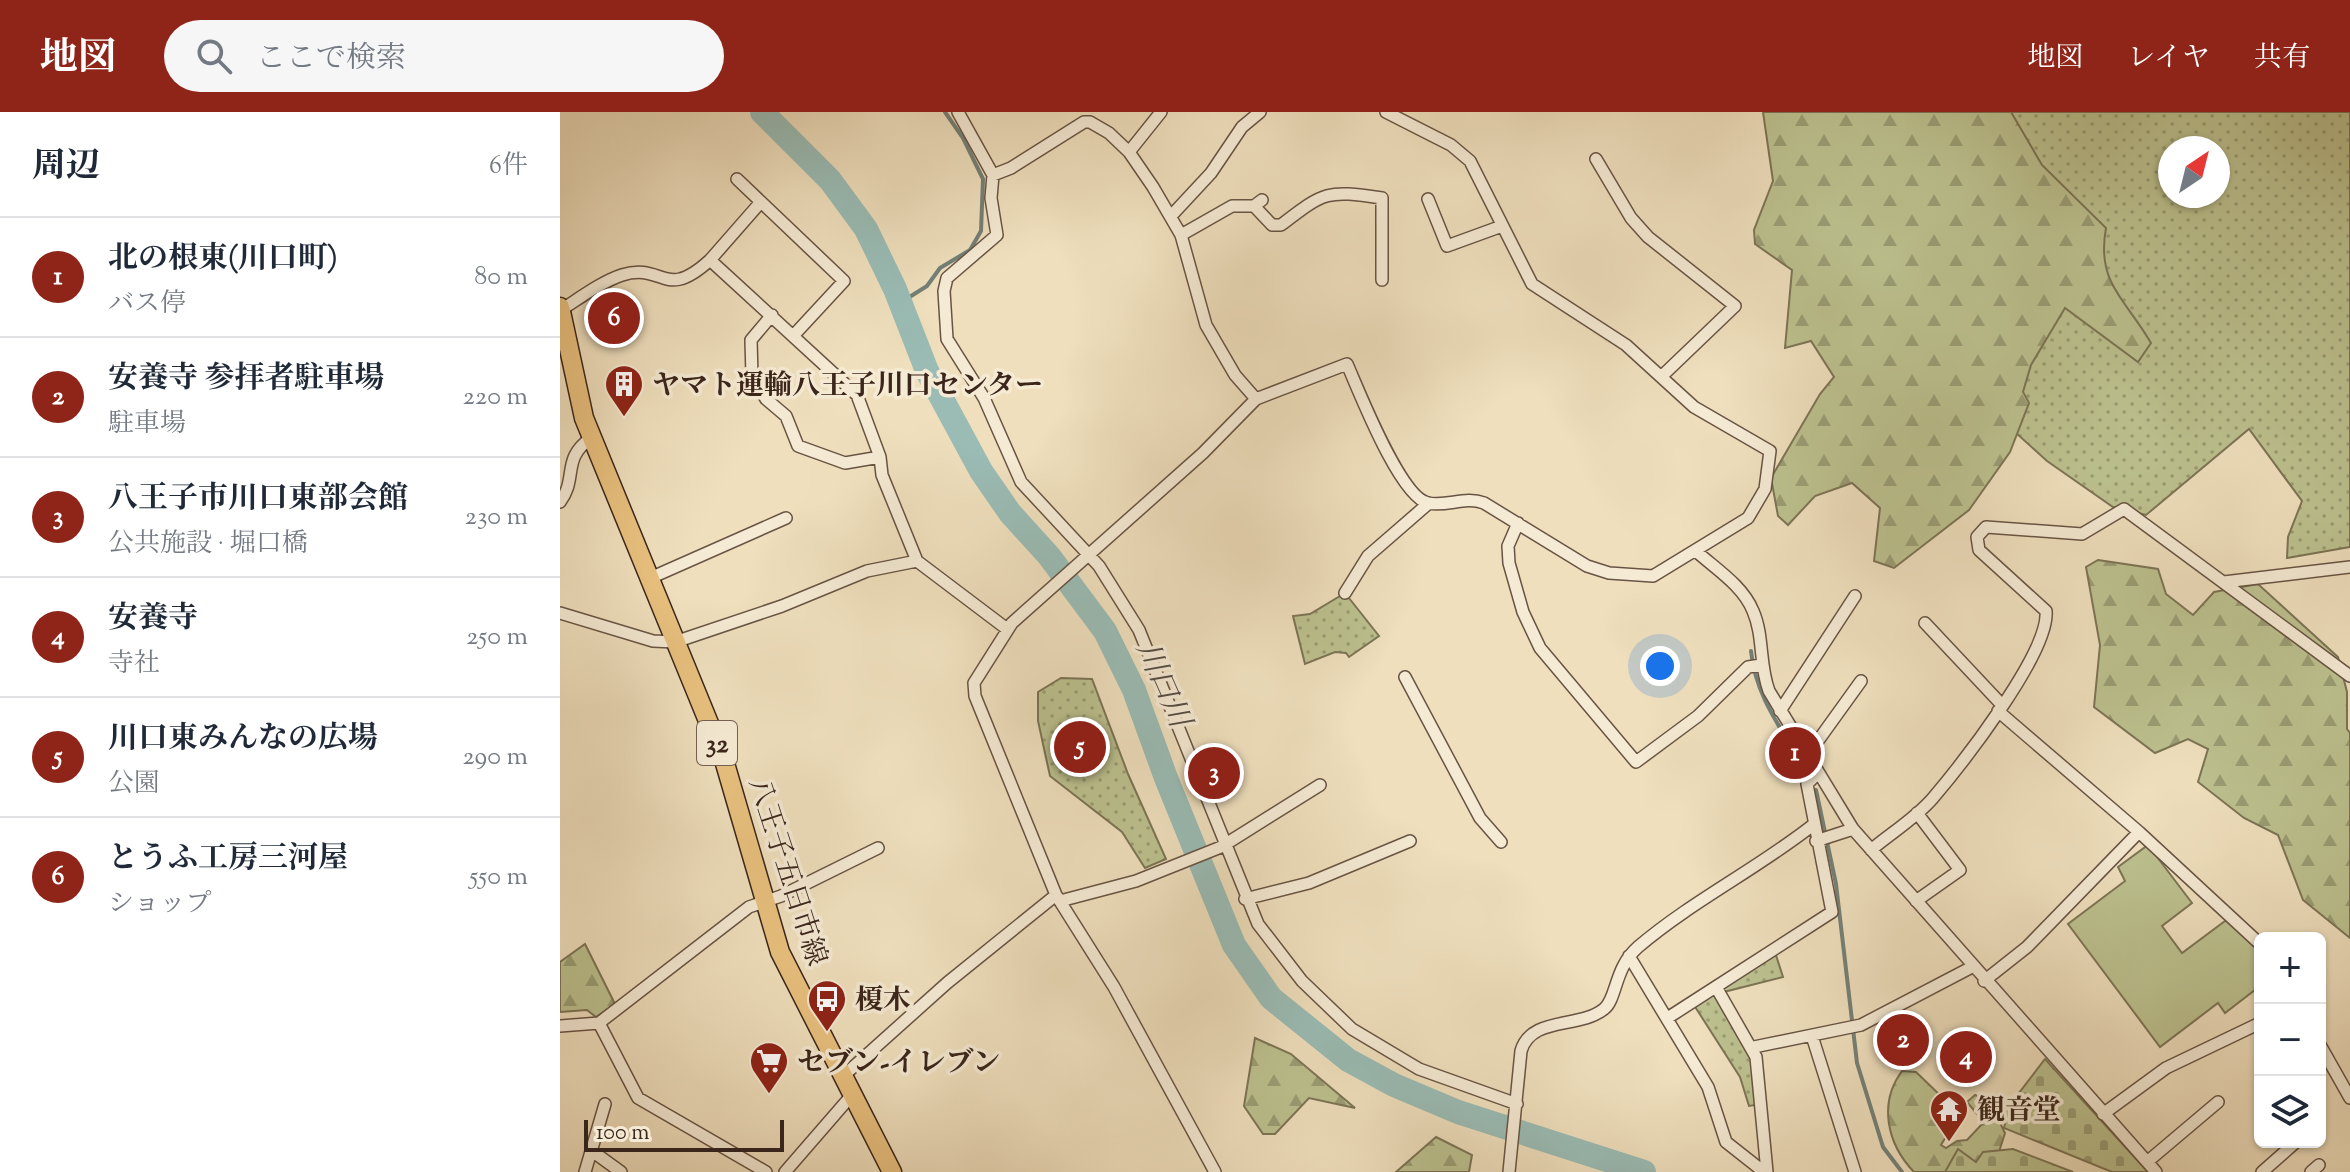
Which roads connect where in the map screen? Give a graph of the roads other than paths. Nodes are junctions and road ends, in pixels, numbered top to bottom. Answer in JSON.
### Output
{"nodes":[{"id":1,"x":958,"y":112,"type":"edge"},
{"id":2,"x":1161,"y":112,"type":"edge"},
{"id":3,"x":1260,"y":112,"type":"edge"},
{"id":4,"x":1386,"y":112,"type":"edge"},
{"id":5,"x":1092,"y":117,"type":"edge"},
{"id":6,"x":1129,"y":152,"type":"junction"},
{"id":7,"x":1596,"y":159,"type":"dead end"},
{"id":8,"x":993,"y":175,"type":"junction"},
{"id":9,"x":737,"y":179,"type":"dead end"},
{"id":10,"x":1428,"y":199,"type":"dead end"},
{"id":11,"x":760,"y":203,"type":"junction"},
{"id":12,"x":1171,"y":216,"type":"junction"},
{"id":13,"x":1502,"y":226,"type":"junction"},
{"id":14,"x":1181,"y":235,"type":"junction"},
{"id":15,"x":710,"y":260,"type":"junction"},
{"id":16,"x":1382,"y":280,"type":"dead end"},
{"id":17,"x":560,"y":308,"type":"edge"},
{"id":18,"x":772,"y":315,"type":"junction"},
{"id":19,"x":793,"y":336,"type":"junction"},
{"id":20,"x":1663,"y":375,"type":"junction"},
{"id":21,"x":1256,"y":399,"type":"junction"},
{"id":22,"x":591,"y":438,"type":"junction"},
{"id":23,"x":880,"y":457,"type":"junction"},
{"id":24,"x":560,"y":502,"type":"edge"},
{"id":25,"x":1429,"y":503,"type":"junction"},
{"id":26,"x":786,"y":518,"type":"dead end"},
{"id":27,"x":1518,"y":523,"type":"junction"},
{"id":28,"x":1697,"y":552,"type":"junction"},
{"id":29,"x":1085,"y":559,"type":"junction"},
{"id":30,"x":917,"y":561,"type":"junction"},
{"id":31,"x":2350,"y":567,"type":"edge"},
{"id":32,"x":648,"y":579,"type":"junction"},
{"id":33,"x":2224,"y":582,"type":"junction"},
{"id":34,"x":1345,"y":593,"type":"dead end"},
{"id":35,"x":1855,"y":596,"type":"dead end"},
{"id":36,"x":560,"y":613,"type":"edge"},
{"id":37,"x":1925,"y":623,"type":"dead end"},
{"id":38,"x":1007,"y":629,"type":"junction"},
{"id":39,"x":675,"y":642,"type":"junction"},
{"id":40,"x":1755,"y":666,"type":"junction"},
{"id":41,"x":2350,"y":676,"type":"edge"},
{"id":42,"x":1405,"y":677,"type":"dead end"},
{"id":43,"x":1861,"y":681,"type":"dead end"},
{"id":44,"x":2000,"y":708,"type":"junction"},
{"id":45,"x":1780,"y":711,"type":"junction"},
{"id":46,"x":1807,"y":756,"type":"junction"},
{"id":47,"x":1817,"y":774,"type":"junction"},
{"id":48,"x":1320,"y":785,"type":"dead end"},
{"id":49,"x":1917,"y":813,"type":"junction"},
{"id":50,"x":1813,"y":825,"type":"junction"},
{"id":51,"x":1853,"y":829,"type":"junction"},
{"id":52,"x":2139,"y":832,"type":"junction"},
{"id":53,"x":1821,"y":839,"type":"junction"},
{"id":54,"x":1410,"y":841,"type":"dead end"},
{"id":55,"x":1501,"y":842,"type":"dead end"},
{"id":56,"x":1223,"y":846,"type":"junction"},
{"id":57,"x":878,"y":848,"type":"dead end"},
{"id":58,"x":1871,"y":850,"type":"junction"},
{"id":59,"x":1058,"y":898,"type":"junction"},
{"id":60,"x":1245,"y":899,"type":"junction"},
{"id":61,"x":1916,"y":901,"type":"junction"},
{"id":62,"x":764,"y":902,"type":"junction"},
{"id":63,"x":2254,"y":938,"type":"edge"},
{"id":64,"x":1629,"y":956,"type":"junction"},
{"id":65,"x":1972,"y":967,"type":"junction"},
{"id":66,"x":1984,"y":981,"type":"junction"},
{"id":67,"x":1716,"y":987,"type":"junction"},
{"id":68,"x":1669,"y":1017,"type":"junction"},
{"id":69,"x":599,"y":1023,"type":"junction"},
{"id":70,"x":560,"y":1026,"type":"edge"},
{"id":71,"x":2254,"y":1026,"type":"edge"},
{"id":72,"x":1812,"y":1036,"type":"junction"},
{"id":73,"x":1754,"y":1047,"type":"junction"},
{"id":74,"x":2326,"y":1056,"type":"edge"},
{"id":75,"x":841,"y":1078,"type":"junction"},
{"id":76,"x":851,"y":1096,"type":"junction"},
{"id":77,"x":2350,"y":1098,"type":"edge"},
{"id":78,"x":2218,"y":1102,"type":"dead end"},
{"id":79,"x":605,"y":1104,"type":"dead end"},
{"id":80,"x":1516,"y":1106,"type":"junction"},
{"id":81,"x":2103,"y":1114,"type":"junction"},
{"id":82,"x":2289,"y":1148,"type":"edge"},
{"id":83,"x":592,"y":1151,"type":"junction"},
{"id":84,"x":2147,"y":1162,"type":"junction"},
{"id":85,"x":585,"y":1172,"type":"edge"},
{"id":86,"x":621,"y":1172,"type":"edge"},
{"id":87,"x":766,"y":1172,"type":"edge"},
{"id":88,"x":785,"y":1172,"type":"edge"},
{"id":89,"x":892,"y":1172,"type":"edge"},
{"id":90,"x":1215,"y":1172,"type":"edge"},
{"id":91,"x":1509,"y":1172,"type":"edge"},
{"id":92,"x":1765,"y":1172,"type":"edge"},
{"id":93,"x":1855,"y":1172,"type":"edge"},
{"id":94,"x":2156,"y":1172,"type":"edge"},
{"id":95,"x":2262,"y":1172,"type":"edge"}],
"edges":[{"from":1,"to":8,"type":"street"},
{"from":2,"to":6,"type":"street"},
{"from":3,"to":12,"type":"street"},
{"from":4,"to":13,"type":"street"},
{"from":5,"to":6,"type":"street"},
{"from":5,"to":8,"type":"street"},
{"from":6,"to":12,"type":"street"},
{"from":7,"to":20,"type":"street"},
{"from":8,"to":29,"type":"street"},
{"from":9,"to":11,"type":"street"},
{"from":10,"to":13,"type":"street"},
{"from":11,"to":15,"type":"street"},
{"from":11,"to":19,"type":"street"},
{"from":12,"to":14,"type":"street"},
{"from":13,"to":20,"type":"street"},
{"from":14,"to":16,"type":"street"},
{"from":14,"to":21,"type":"street"},
{"from":15,"to":17,"type":"street"},
{"from":15,"to":18,"type":"street"},
{"from":17,"to":22,"type":"main road","name":"八王子五日市線","number":"32"},
{"from":18,"to":19,"type":"street"},
{"from":18,"to":23,"type":"street"},
{"from":19,"to":23,"type":"street"},
{"from":20,"to":28,"type":"street"},
{"from":21,"to":25,"type":"street"},
{"from":21,"to":29,"type":"street"},
{"from":22,"to":24,"type":"street"},
{"from":22,"to":32,"type":"main road","name":"八王子五日市線","number":"32"},
{"from":23,"to":30,"type":"street"},
{"from":25,"to":27,"type":"street"},
{"from":25,"to":34,"type":"street"},
{"from":26,"to":32,"type":"street"},
{"from":27,"to":28,"type":"street"},
{"from":27,"to":40,"type":"street"},
{"from":28,"to":40,"type":"street"},
{"from":29,"to":38,"type":"street"},
{"from":29,"to":56,"type":"street"},
{"from":30,"to":38,"type":"street"},
{"from":30,"to":39,"type":"street"},
{"from":31,"to":33,"type":"street"},
{"from":32,"to":39,"type":"main road","name":"八王子五日市線","number":"32"},
{"from":33,"to":41,"type":"street"},
{"from":33,"to":44,"type":"street"},
{"from":35,"to":45,"type":"street"},
{"from":36,"to":39,"type":"street"},
{"from":37,"to":44,"type":"street"},
{"from":38,"to":59,"type":"street"},
{"from":39,"to":62,"type":"main road","name":"八王子五日市線","number":"32"},
{"from":40,"to":45,"type":"street"},
{"from":42,"to":55,"type":"street"},
{"from":43,"to":46,"type":"street"},
{"from":44,"to":49,"type":"street"},
{"from":44,"to":52,"type":"street"},
{"from":45,"to":46,"type":"street"},
{"from":46,"to":47,"type":"street"},
{"from":47,"to":50,"type":"street"},
{"from":47,"to":51,"type":"street"},
{"from":48,"to":56,"type":"street"},
{"from":49,"to":58,"type":"street"},
{"from":49,"to":61,"type":"street"},
{"from":50,"to":53,"type":"street"},
{"from":50,"to":64,"type":"street"},
{"from":51,"to":53,"type":"street"},
{"from":51,"to":58,"type":"street"},
{"from":52,"to":63,"type":"street"},
{"from":52,"to":66,"type":"street"},
{"from":53,"to":67,"type":"street"},
{"from":54,"to":60,"type":"street"},
{"from":56,"to":59,"type":"street"},
{"from":56,"to":60,"type":"street"},
{"from":57,"to":62,"type":"street"},
{"from":58,"to":61,"type":"street"},
{"from":59,"to":75,"type":"street"},
{"from":59,"to":90,"type":"street"},
{"from":60,"to":80,"type":"street"},
{"from":61,"to":65,"type":"street"},
{"from":62,"to":69,"type":"street"},
{"from":62,"to":75,"type":"main road","name":"八王子五日市線","number":"32"},
{"from":64,"to":68,"type":"street"},
{"from":64,"to":80,"type":"street"},
{"from":65,"to":66,"type":"street"},
{"from":65,"to":72,"type":"street"},
{"from":66,"to":81,"type":"street"},
{"from":67,"to":68,"type":"street"},
{"from":67,"to":73,"type":"street"},
{"from":68,"to":92,"type":"street"},
{"from":69,"to":70,"type":"street"},
{"from":69,"to":87,"type":"street"},
{"from":71,"to":81,"type":"street"},
{"from":72,"to":73,"type":"street"},
{"from":72,"to":93,"type":"street"},
{"from":73,"to":92,"type":"street"},
{"from":74,"to":77,"type":"street"},
{"from":75,"to":76,"type":"main road","name":"八王子五日市線","number":"32"},
{"from":76,"to":88,"type":"street"},
{"from":76,"to":89,"type":"main road","name":"八王子五日市線","number":"32"},
{"from":78,"to":84,"type":"street"},
{"from":79,"to":83,"type":"street"},
{"from":80,"to":91,"type":"street"},
{"from":81,"to":84,"type":"street"},
{"from":82,"to":95,"type":"street"},
{"from":83,"to":85,"type":"street"},
{"from":83,"to":86,"type":"street"},
{"from":84,"to":94,"type":"street"}]}
